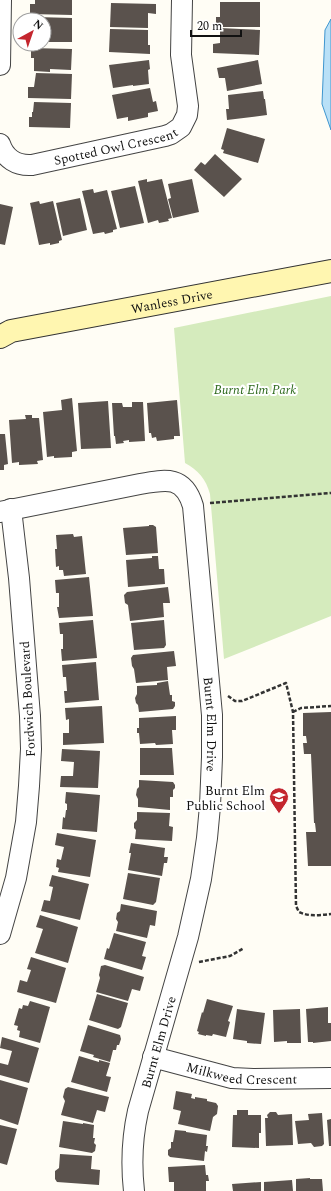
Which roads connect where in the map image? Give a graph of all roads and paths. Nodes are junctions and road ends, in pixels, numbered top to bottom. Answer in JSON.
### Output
{"nodes":[{"id":1,"x":1,"y":0,"type":"edge"},
{"id":2,"x":182,"y":0,"type":"edge"},
{"id":3,"x":0,"y":65,"type":"edge"},
{"id":4,"x":0,"y":144,"type":"edge"},
{"id":5,"x":331,"y":272,"type":"edge"},
{"id":6,"x":4,"y":332,"type":"edge"},
{"id":7,"x":331,"y":493,"type":"edge"},
{"id":8,"x":209,"y":503,"type":"dead end"},
{"id":9,"x":6,"y":510,"type":"edge"},
{"id":10,"x":226,"y":695,"type":"dead end"},
{"id":11,"x":331,"y":706,"type":"edge"},
{"id":12,"x":293,"y":712,"type":"junction"},
{"id":13,"x":331,"y":914,"type":"edge"},
{"id":14,"x":0,"y":934,"type":"edge"},
{"id":15,"x":244,"y":948,"type":"dead end"},
{"id":16,"x":196,"y":962,"type":"dead end"},
{"id":17,"x":153,"y":1057,"type":"junction"},
{"id":18,"x":331,"y":1078,"type":"edge"},
{"id":19,"x":134,"y":1191,"type":"edge"}],
"edges":[{"from":1,"to":3,"type":"street"},
{"from":2,"to":4,"type":"street","name":"Spotted Owl Crescent"},
{"from":5,"to":6,"type":"main road","name":"Wanless Drive"},
{"from":7,"to":8,"type":"path"},
{"from":9,"to":14,"type":"street","name":"Fordwich Boulevard"},
{"from":9,"to":17,"type":"street","name":"Burnt Elm Drive"},
{"from":10,"to":12,"type":"path"},
{"from":11,"to":12,"type":"path"},
{"from":12,"to":13,"type":"path"},
{"from":15,"to":16,"type":"path"},
{"from":17,"to":18,"type":"street","name":"Milkweed Crescent"},
{"from":17,"to":19,"type":"street","name":"Burnt Elm Drive"}]}
